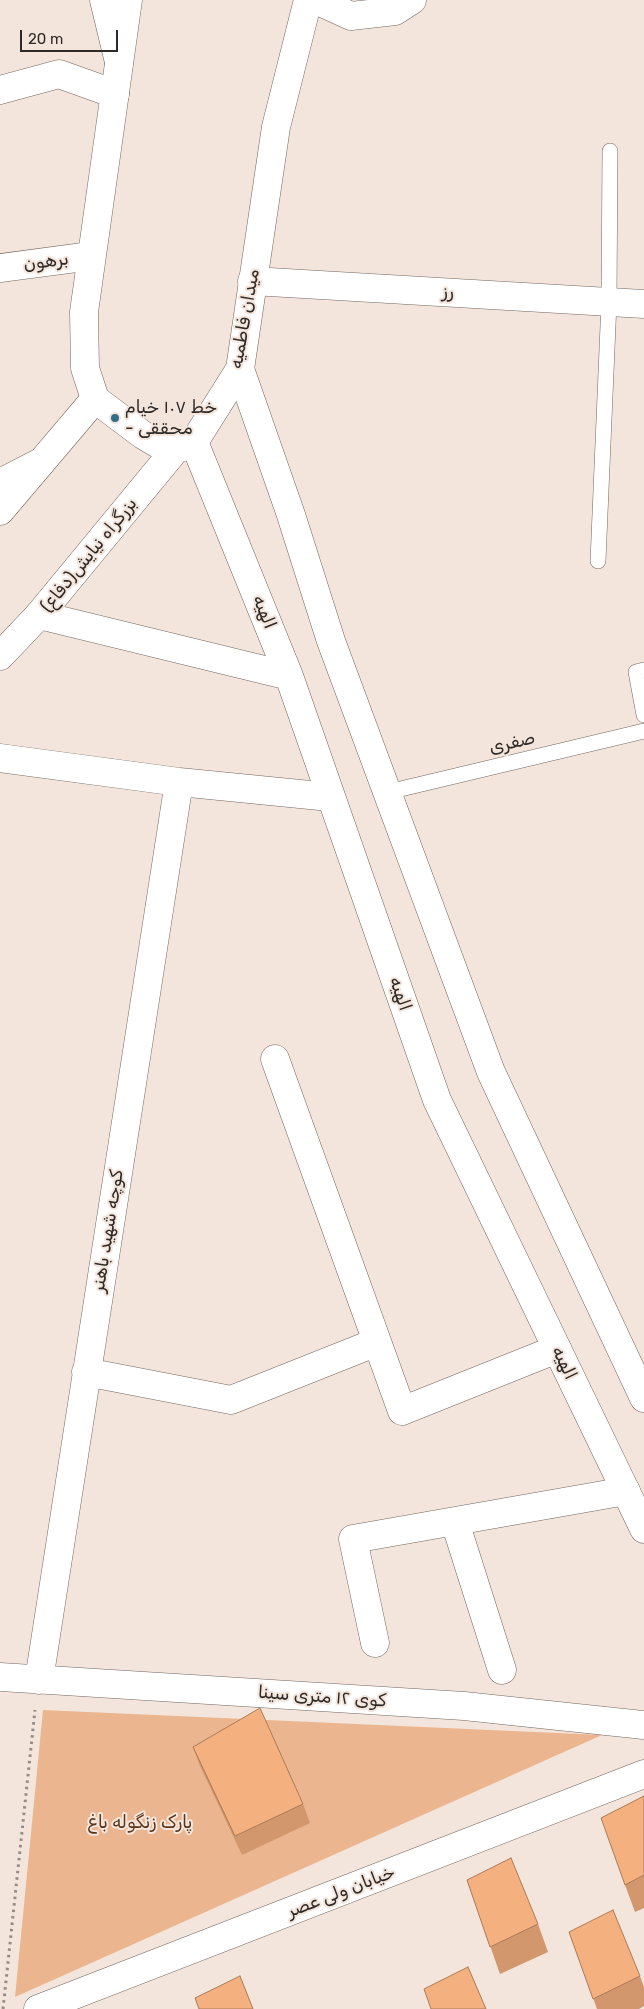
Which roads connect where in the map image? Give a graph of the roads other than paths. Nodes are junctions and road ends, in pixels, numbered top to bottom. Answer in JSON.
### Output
{"nodes":[{"id":1,"x":104,"y":0,"type":"edge"},
{"id":2,"x":128,"y":0,"type":"edge"},
{"id":3,"x":308,"y":0,"type":"edge"},
{"id":4,"x":316,"y":0,"type":"edge"},
{"id":5,"x":412,"y":0,"type":"edge"},
{"id":6,"x":120,"y":65,"type":"junction"},
{"id":7,"x":0,"y":90,"type":"edge"},
{"id":8,"x":115,"y":94,"type":"junction"},
{"id":9,"x":610,"y":151,"type":"dead end"},
{"id":10,"x":91,"y":256,"type":"junction"},
{"id":11,"x":0,"y":268,"type":"edge"},
{"id":12,"x":252,"y":281,"type":"junction"},
{"id":13,"x":609,"y":302,"type":"junction"},
{"id":14,"x":644,"y":304,"type":"edge"},
{"id":15,"x":240,"y":369,"type":"junction"},
{"id":16,"x":95,"y":399,"type":"junction"},
{"id":17,"x":184,"y":446,"type":"junction"},
{"id":18,"x":41,"y":462,"type":"junction"},
{"id":19,"x":0,"y":483,"type":"edge"},
{"id":20,"x":0,"y":511,"type":"edge"},
{"id":21,"x":598,"y":561,"type":"dead end"},
{"id":22,"x":39,"y":615,"type":"junction"},
{"id":23,"x":0,"y":656,"type":"edge"},
{"id":24,"x":644,"y":670,"type":"edge"},
{"id":25,"x":289,"y":676,"type":"junction"},
{"id":26,"x":644,"y":715,"type":"edge"},
{"id":27,"x":644,"y":731,"type":"edge"},
{"id":28,"x":0,"y":758,"type":"edge"},
{"id":29,"x":178,"y":782,"type":"junction"},
{"id":30,"x":388,"y":792,"type":"junction"},
{"id":31,"x":330,"y":797,"type":"junction"},
{"id":32,"x":274,"y":1059,"type":"dead end"},
{"id":33,"x":377,"y":1342,"type":"junction"},
{"id":34,"x":557,"y":1349,"type":"junction"},
{"id":35,"x":86,"y":1372,"type":"junction"},
{"id":36,"x":642,"y":1388,"type":"edge"},
{"id":37,"x":626,"y":1491,"type":"junction"},
{"id":38,"x":456,"y":1522,"type":"junction"},
{"id":39,"x":644,"y":1529,"type":"edge"},
{"id":40,"x":375,"y":1643,"type":"dead end"},
{"id":41,"x":502,"y":1670,"type":"dead end"},
{"id":42,"x":0,"y":1677,"type":"edge"},
{"id":43,"x":39,"y":1680,"type":"junction"},
{"id":44,"x":644,"y":1725,"type":"edge"},
{"id":45,"x":644,"y":1774,"type":"edge"},
{"id":46,"x":38,"y":2009,"type":"edge"}],
"edges":[{"from":1,"to":6,"type":"main road"},
{"from":2,"to":6,"type":"main road"},
{"from":3,"to":12,"type":"main road","name":"میدان فاطمیه"},
{"from":4,"to":5,"type":"main road"},
{"from":6,"to":8,"type":"main road"},
{"from":7,"to":8,"type":"main road"},
{"from":8,"to":10,"type":"main road"},
{"from":9,"to":13,"type":"lane"},
{"from":10,"to":11,"type":"main road","name":"برهون"},
{"from":10,"to":16,"type":"main road"},
{"from":12,"to":13,"type":"main road","name":"رز"},
{"from":12,"to":15,"type":"main road","name":"میدان فاطمیه"},
{"from":13,"to":14,"type":"main road","name":"رز"},
{"from":13,"to":21,"type":"lane"},
{"from":15,"to":17,"type":"main road","name":"میدان فاطمیه"},
{"from":15,"to":30,"type":"main road"},
{"from":16,"to":17,"type":"main road"},
{"from":16,"to":18,"type":"main road"},
{"from":17,"to":22,"type":"main road","name":"بزرگراه نیایش(دفاع)"},
{"from":17,"to":25,"type":"main road","name":"الهیه"},
{"from":18,"to":19,"type":"main road"},
{"from":18,"to":20,"type":"main road"},
{"from":22,"to":23,"type":"main road","name":"بزرگراه نیایش(دفاع)"},
{"from":22,"to":25,"type":"main road"},
{"from":24,"to":26,"type":"lane"},
{"from":25,"to":31,"type":"main road","name":"الهیه"},
{"from":27,"to":30,"type":"lane","name":"صفری"},
{"from":28,"to":29,"type":"main road"},
{"from":29,"to":31,"type":"main road"},
{"from":29,"to":35,"type":"main road","name":"کوچه شهید باهنر"},
{"from":30,"to":36,"type":"main road"},
{"from":31,"to":34,"type":"main road","name":"الهیه"},
{"from":32,"to":33,"type":"main road"},
{"from":33,"to":34,"type":"main road"},
{"from":33,"to":35,"type":"main road"},
{"from":34,"to":37,"type":"main road","name":"الهیه"},
{"from":35,"to":43,"type":"main road","name":"کوچه شهید باهنر"},
{"from":37,"to":38,"type":"main road"},
{"from":37,"to":39,"type":"main road","name":"الهیه"},
{"from":38,"to":40,"type":"main road"},
{"from":38,"to":41,"type":"main road"},
{"from":42,"to":43,"type":"main road","name":"کوی ۱۲ متری سینا"},
{"from":43,"to":44,"type":"main road","name":"کوی ۱۲ متری سینا"},
{"from":45,"to":46,"type":"main road","name":"خیابان ولی عصر"}]}
